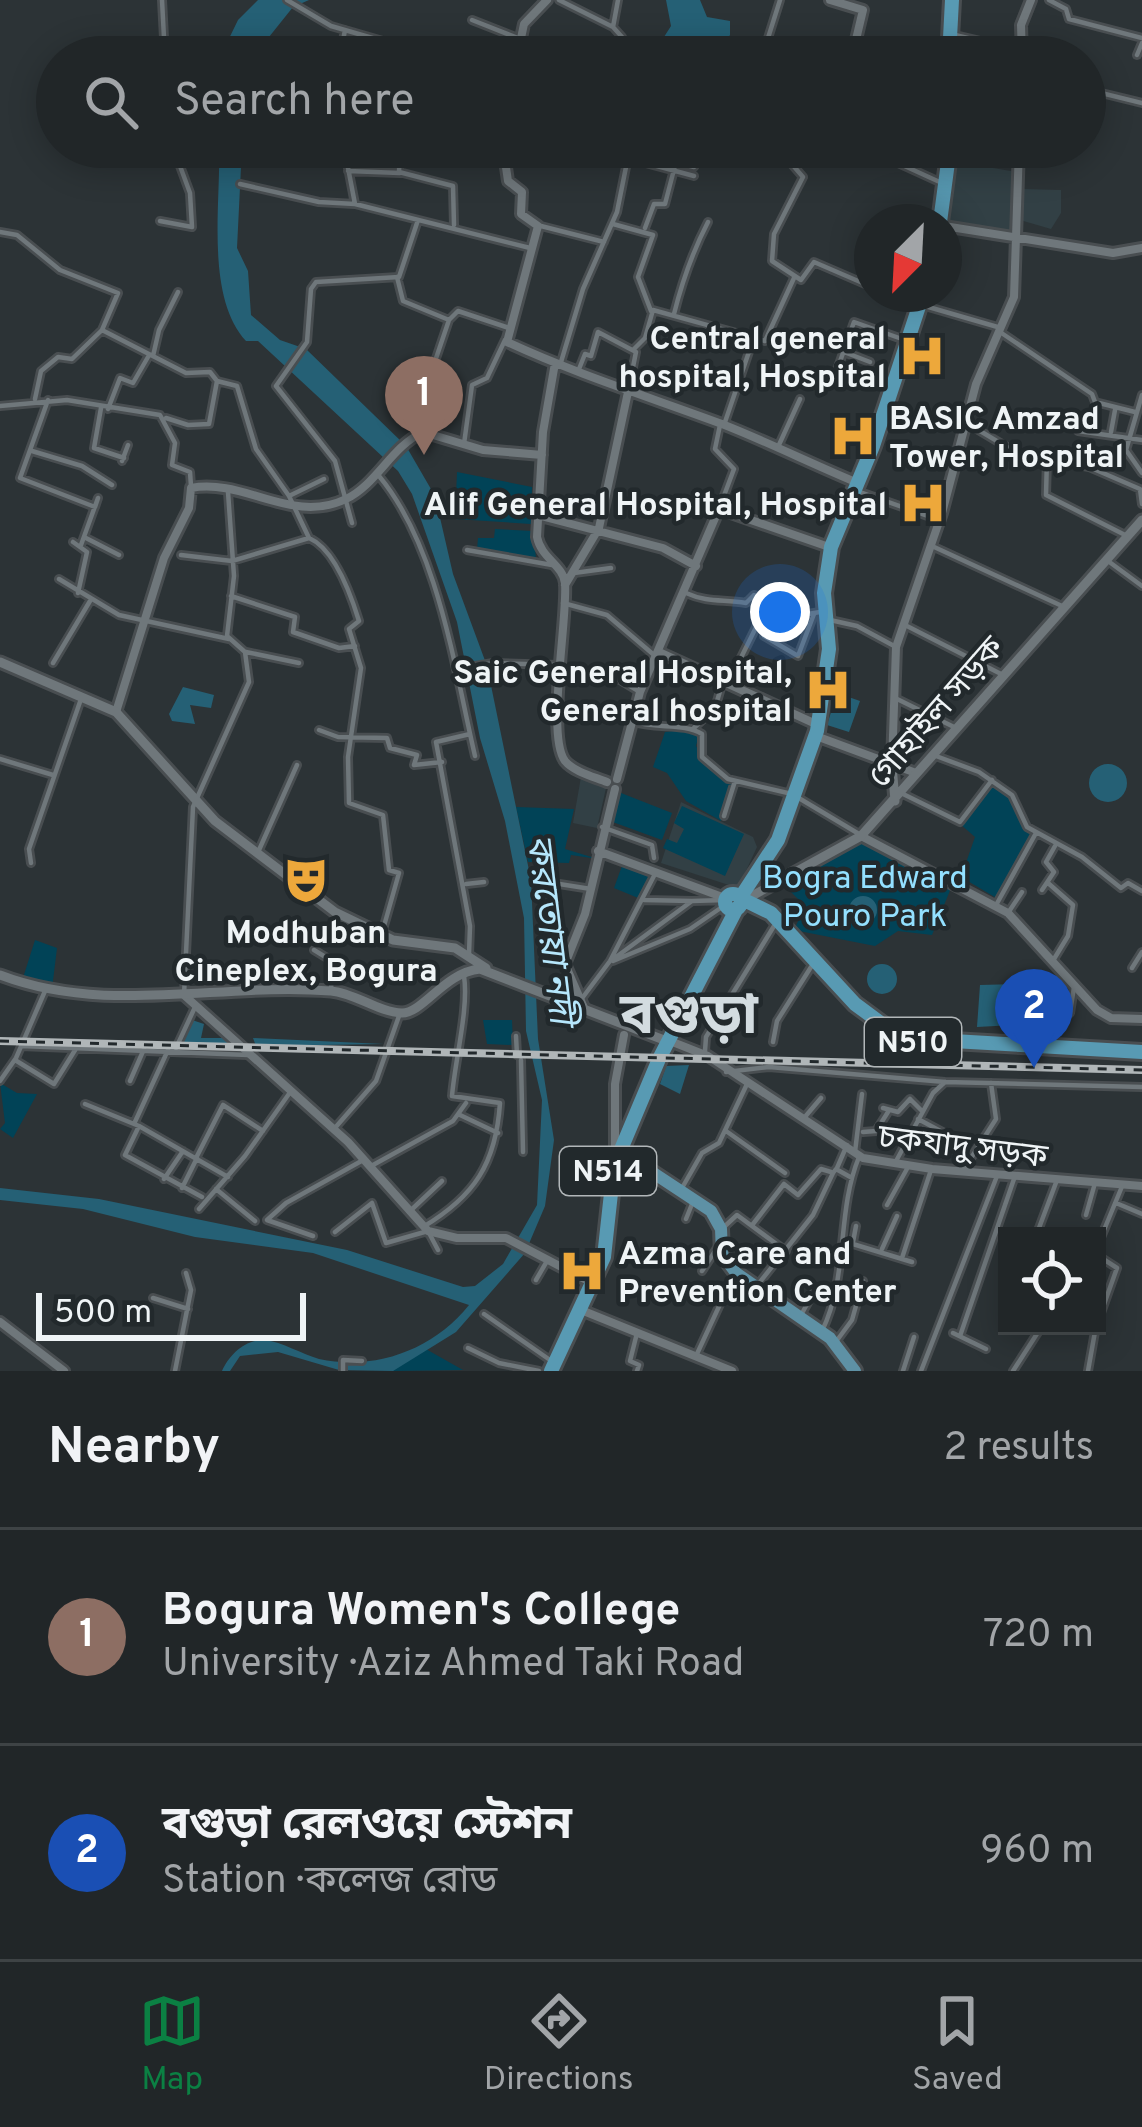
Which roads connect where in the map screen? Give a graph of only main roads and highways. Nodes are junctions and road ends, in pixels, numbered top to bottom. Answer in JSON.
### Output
{"nodes":[{"id":1,"x":949,"y":0,"type":"edge"},
{"id":2,"x":947,"y":36,"type":"edge"},
{"id":3,"x":949,"y":36,"type":"edge"},
{"id":4,"x":945,"y":168,"type":"edge"},
{"id":5,"x":942,"y":204,"type":"edge"},
{"id":6,"x":913,"y":312,"type":"edge"},
{"id":7,"x":914,"y":312,"type":"edge"},
{"id":8,"x":855,"y":484,"type":"junction"},
{"id":9,"x":1142,"y":520,"type":"edge"},
{"id":10,"x":0,"y":662,"type":"edge"},
{"id":11,"x":892,"y":765,"type":"road end"},
{"id":12,"x":898,"y":797,"type":"junction"},
{"id":13,"x":737,"y":898,"type":"junction"},
{"id":14,"x":802,"y":953,"type":"junction"},
{"id":15,"x":489,"y":972,"type":"junction"},
{"id":16,"x":0,"y":975,"type":"edge"},
{"id":17,"x":666,"y":1040,"type":"junction"},
{"id":18,"x":927,"y":1046,"type":"junction"},
{"id":19,"x":1142,"y":1054,"type":"edge"},
{"id":20,"x":618,"y":1150,"type":"junction"},
{"id":21,"x":547,"y":1368,"type":"edge"},
{"id":22,"x":849,"y":1369,"type":"edge"}],
"edges":[{"from":1,"to":2,"type":"highway"},
{"from":1,"to":3,"type":"highway"},
{"from":4,"to":5,"type":"highway"},
{"from":6,"to":8,"type":"highway"},
{"from":7,"to":8,"type":"highway"},
{"from":8,"to":13,"type":"highway"},
{"from":9,"to":12,"type":"main road","name":"গোহাইল সড়ক"},
{"from":10,"to":15,"type":"main road"},
{"from":11,"to":12,"type":"main road"},
{"from":12,"to":13,"type":"main road","name":"গোহাইল সড়ক"},
{"from":13,"to":14,"type":"highway","number":"N510"},
{"from":13,"to":17,"type":"highway"},
{"from":14,"to":18,"type":"highway","number":"N510"},
{"from":14,"to":18,"type":"highway","number":"N510"},
{"from":15,"to":16,"type":"main road"},
{"from":15,"to":17,"type":"main road"},
{"from":17,"to":20,"type":"highway","number":"N514"},
{"from":18,"to":19,"type":"highway","number":"N510"},
{"from":18,"to":19,"type":"highway","number":"N510"},
{"from":20,"to":21,"type":"highway","number":"N514"},
{"from":20,"to":22,"type":"main road"}]}
